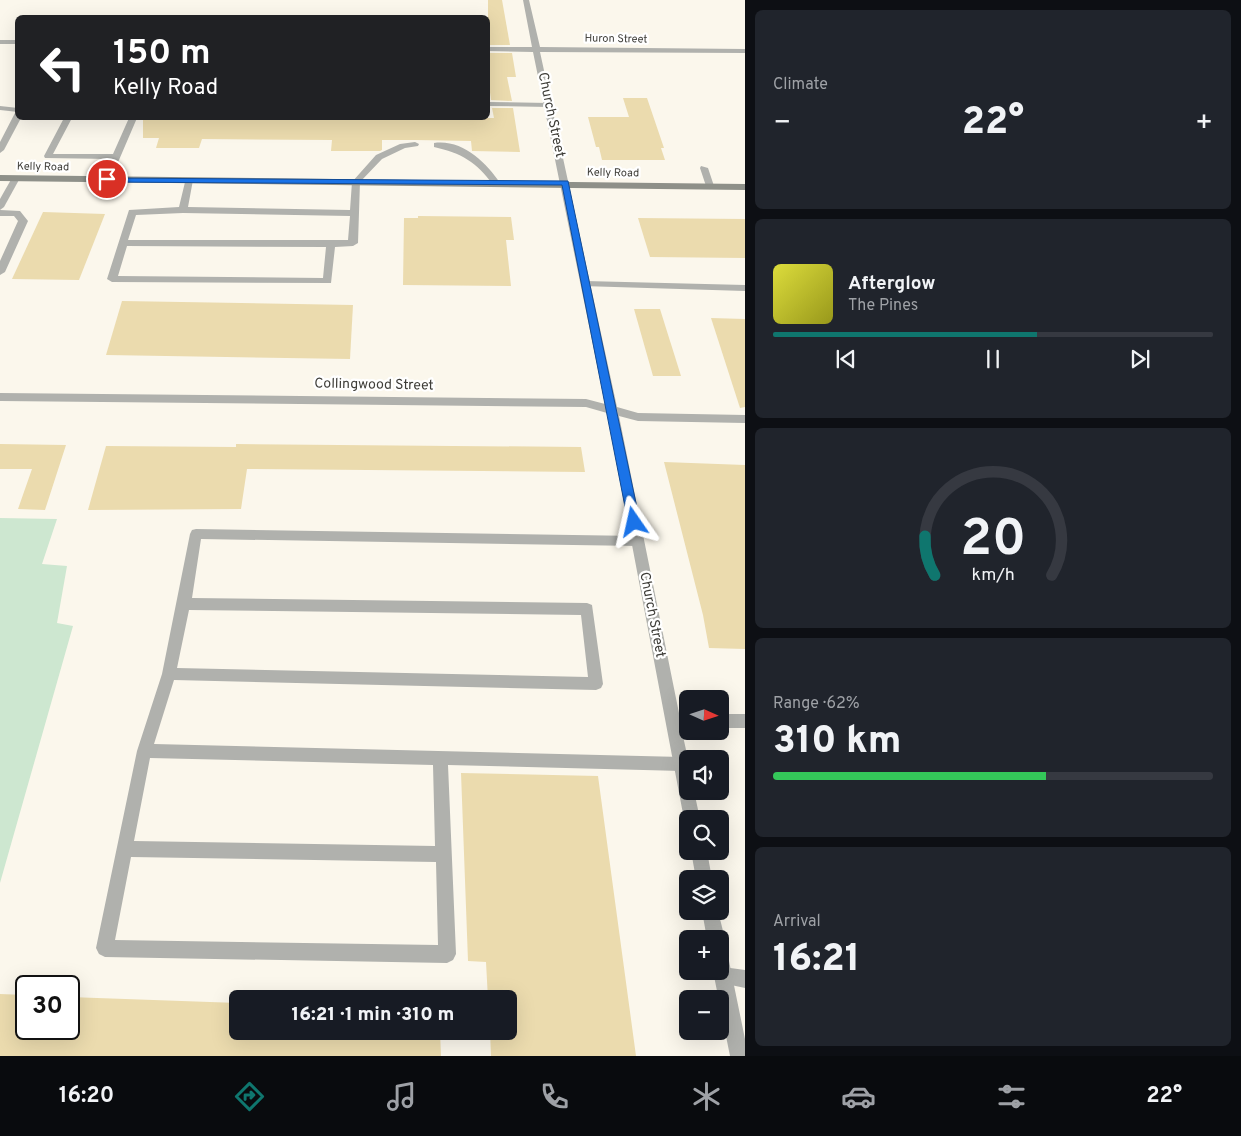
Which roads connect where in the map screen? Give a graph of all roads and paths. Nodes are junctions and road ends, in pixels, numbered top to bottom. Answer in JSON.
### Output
{"nodes":[{"id":1,"x":526,"y":0,"type":"edge"},
{"id":2,"x":0,"y":42,"type":"edge"},
{"id":3,"x":15,"y":42,"type":"edge"},
{"id":4,"x":490,"y":49,"type":"edge"},
{"id":5,"x":536,"y":49,"type":"junction"},
{"id":6,"x":745,"y":51,"type":"edge"},
{"id":7,"x":490,"y":104,"type":"edge"},
{"id":8,"x":549,"y":105,"type":"junction"},
{"id":9,"x":0,"y":108,"type":"edge"},
{"id":10,"x":15,"y":110,"type":"edge"},
{"id":11,"x":15,"y":120,"type":"edge"},
{"id":12,"x":67,"y":120,"type":"edge"},
{"id":13,"x":132,"y":120,"type":"edge"},
{"id":14,"x":415,"y":144,"type":"dead end"},
{"id":15,"x":437,"y":145,"type":"dead end"},
{"id":16,"x":0,"y":150,"type":"edge"},
{"id":17,"x":115,"y":157,"type":"junction"},
{"id":18,"x":704,"y":168,"type":"dead end"},
{"id":19,"x":0,"y":178,"type":"edge"},
{"id":20,"x":16,"y":178,"type":"junction"},
{"id":21,"x":107,"y":179,"type":"junction"},
{"id":22,"x":189,"y":180,"type":"junction"},
{"id":23,"x":356,"y":182,"type":"junction"},
{"id":24,"x":496,"y":183,"type":"junction"},
{"id":25,"x":565,"y":183,"type":"junction"},
{"id":26,"x":710,"y":186,"type":"junction"},
{"id":27,"x":745,"y":187,"type":"edge"},
{"id":28,"x":0,"y":207,"type":"edge"},
{"id":29,"x":183,"y":210,"type":"junction"},
{"id":30,"x":0,"y":213,"type":"edge"},
{"id":31,"x":356,"y":213,"type":"junction"},
{"id":32,"x":123,"y":243,"type":"junction"},
{"id":33,"x":331,"y":244,"type":"junction"},
{"id":34,"x":0,"y":272,"type":"edge"},
{"id":35,"x":585,"y":284,"type":"junction"},
{"id":36,"x":745,"y":288,"type":"edge"},
{"id":37,"x":0,"y":397,"type":"edge"},
{"id":38,"x":612,"y":410,"type":"junction"},
{"id":39,"x":745,"y":419,"type":"edge"},
{"id":40,"x":638,"y":540,"type":"junction"},
{"id":41,"x":184,"y":604,"type":"junction"},
{"id":42,"x":169,"y":674,"type":"junction"},
{"id":43,"x":672,"y":720,"type":"junction"},
{"id":44,"x":679,"y":720,"type":"edge"},
{"id":45,"x":729,"y":721,"type":"edge"},
{"id":46,"x":745,"y":721,"type":"edge"},
{"id":47,"x":144,"y":751,"type":"junction"},
{"id":48,"x":679,"y":751,"type":"edge"},
{"id":49,"x":440,"y":757,"type":"junction"},
{"id":50,"x":679,"y":764,"type":"edge"},
{"id":51,"x":124,"y":849,"type":"junction"},
{"id":52,"x":443,"y":854,"type":"junction"},
{"id":53,"x":729,"y":972,"type":"edge"},
{"id":54,"x":745,"y":979,"type":"edge"},
{"id":55,"x":723,"y":980,"type":"edge"},
{"id":56,"x":739,"y":1056,"type":"edge"}],
"edges":[{"from":1,"to":5,"type":"street","name":"Church Street"},
{"from":2,"to":3,"type":"street"},
{"from":4,"to":5,"type":"street","name":"Huron Street"},
{"from":5,"to":6,"type":"street","name":"Huron Street"},
{"from":5,"to":8,"type":"street","name":"Church Street"},
{"from":7,"to":8,"type":"street"},
{"from":8,"to":25,"type":"street","name":"Church Street"},
{"from":9,"to":10,"type":"street"},
{"from":11,"to":16,"type":"street"},
{"from":12,"to":17,"type":"street"},
{"from":13,"to":17,"type":"street"},
{"from":14,"to":23,"type":"street"},
{"from":15,"to":24,"type":"street"},
{"from":17,"to":21,"type":"street"},
{"from":18,"to":26,"type":"street"},
{"from":19,"to":20,"type":"street","name":"Kelly Road"},
{"from":20,"to":21,"type":"street","name":"Kelly Road"},
{"from":20,"to":28,"type":"street"},
{"from":21,"to":22,"type":"street","name":"Kelly Road"},
{"from":22,"to":23,"type":"street","name":"Kelly Road"},
{"from":22,"to":29,"type":"street"},
{"from":23,"to":24,"type":"street","name":"Kelly Road"},
{"from":23,"to":31,"type":"street"},
{"from":24,"to":25,"type":"street","name":"Kelly Road"},
{"from":25,"to":26,"type":"street","name":"Kelly Road"},
{"from":25,"to":35,"type":"street","name":"Church Street"},
{"from":26,"to":27,"type":"street","name":"Kelly Road"},
{"from":29,"to":31,"type":"street"},
{"from":29,"to":32,"type":"street"},
{"from":30,"to":34,"type":"street"},
{"from":31,"to":33,"type":"street"},
{"from":32,"to":33,"type":"street"},
{"from":32,"to":33,"type":"street"},
{"from":35,"to":36,"type":"street"},
{"from":35,"to":38,"type":"street","name":"Church Street"},
{"from":37,"to":38,"type":"street","name":"Collingwood Street"},
{"from":38,"to":39,"type":"street","name":"Collingwood Street"},
{"from":38,"to":40,"type":"street","name":"Church Street"},
{"from":40,"to":41,"type":"street"},
{"from":40,"to":43,"type":"street","name":"Church Street"},
{"from":41,"to":42,"type":"street"},
{"from":41,"to":42,"type":"street"},
{"from":42,"to":47,"type":"street"},
{"from":43,"to":44,"type":"street"},
{"from":43,"to":48,"type":"street","name":"Church Street"},
{"from":45,"to":46,"type":"street"},
{"from":47,"to":49,"type":"street"},
{"from":47,"to":51,"type":"street"},
{"from":49,"to":50,"type":"street"},
{"from":49,"to":52,"type":"street"},
{"from":51,"to":52,"type":"street"},
{"from":51,"to":52,"type":"street"},
{"from":53,"to":54,"type":"street"},
{"from":55,"to":56,"type":"street"}]}
